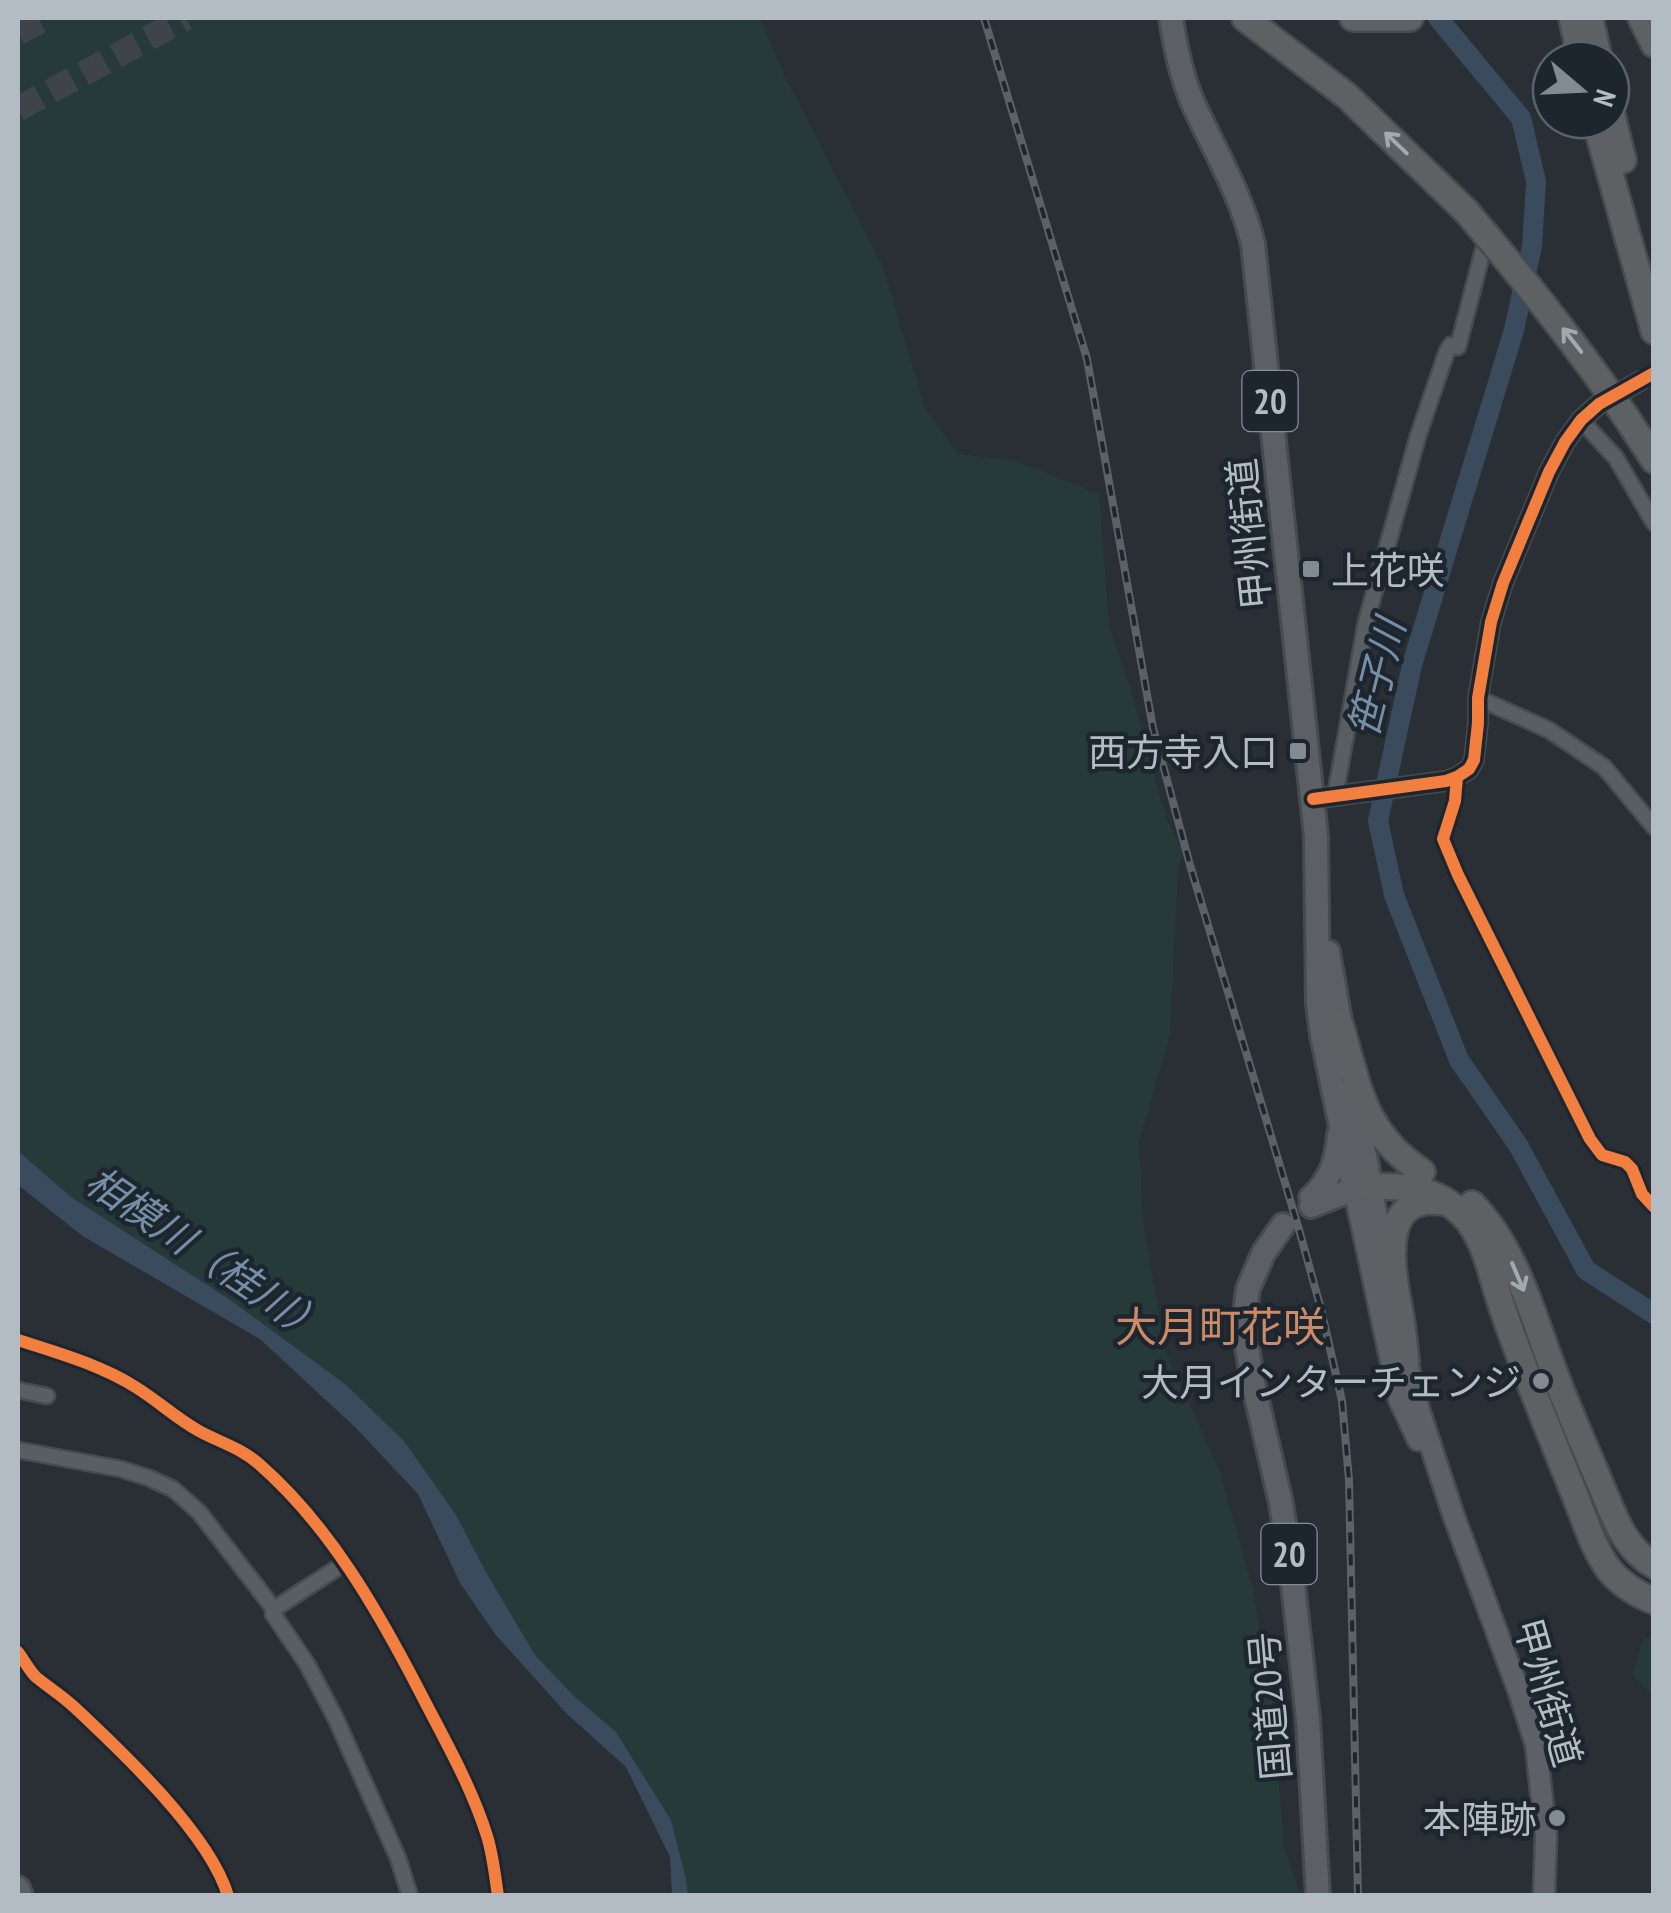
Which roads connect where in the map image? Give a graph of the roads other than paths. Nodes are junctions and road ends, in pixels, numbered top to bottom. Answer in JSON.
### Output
{"nodes":[{"id":1,"x":1170,"y":18,"type":"edge"},
{"id":2,"x":1246,"y":18,"type":"edge"},
{"id":3,"x":1353,"y":18,"type":"edge"},
{"id":4,"x":1410,"y":18,"type":"edge"},
{"id":5,"x":1641,"y":18,"type":"edge"},
{"id":6,"x":1364,"y":19,"type":"edge"},
{"id":7,"x":1654,"y":44,"type":"edge"},
{"id":8,"x":1603,"y":140,"type":"edge"},
{"id":9,"x":1614,"y":140,"type":"edge"},
{"id":10,"x":1619,"y":179,"type":"junction"},
{"id":11,"x":1483,"y":250,"type":"dead end"},
{"id":12,"x":1654,"y":271,"type":"edge"},
{"id":13,"x":1654,"y":331,"type":"edge"},
{"id":14,"x":1640,"y":381,"type":"dead end"},
{"id":15,"x":1582,"y":420,"type":"junction"},
{"id":16,"x":1654,"y":460,"type":"edge"},
{"id":17,"x":1654,"y":523,"type":"edge"},
{"id":18,"x":1478,"y":698,"type":"junction"},
{"id":19,"x":1452,"y":779,"type":"junction"},
{"id":20,"x":1324,"y":798,"type":"junction"},
{"id":21,"x":1654,"y":827,"type":"edge"},
{"id":22,"x":1318,"y":879,"type":"junction"},
{"id":23,"x":1340,"y":1024,"type":"junction"},
{"id":24,"x":1340,"y":1118,"type":"junction"},
{"id":25,"x":1422,"y":1172,"type":"junction"},
{"id":26,"x":1364,"y":1184,"type":"junction"},
{"id":27,"x":1448,"y":1203,"type":"junction"},
{"id":28,"x":1654,"y":1207,"type":"edge"},
{"id":29,"x":1284,"y":1225,"type":"dead end"},
{"id":30,"x":18,"y":1340,"type":"edge"},
{"id":31,"x":1406,"y":1361,"type":"junction"},
{"id":32,"x":18,"y":1390,"type":"edge"},
{"id":33,"x":47,"y":1396,"type":"dead end"},
{"id":34,"x":1575,"y":1426,"type":"junction"},
{"id":35,"x":1549,"y":1436,"type":"junction"},
{"id":36,"x":18,"y":1450,"type":"edge"},
{"id":37,"x":1453,"y":1514,"type":"junction"},
{"id":38,"x":1654,"y":1554,"type":"edge"},
{"id":39,"x":345,"y":1563,"type":"junction"},
{"id":40,"x":1654,"y":1565,"type":"edge"},
{"id":41,"x":1654,"y":1584,"type":"edge"},
{"id":42,"x":1654,"y":1601,"type":"edge"},
{"id":43,"x":274,"y":1609,"type":"junction"},
{"id":44,"x":1654,"y":1617,"type":"edge"},
{"id":45,"x":18,"y":1652,"type":"edge"},
{"id":46,"x":18,"y":1888,"type":"edge"},
{"id":47,"x":21,"y":1896,"type":"edge"},
{"id":48,"x":228,"y":1896,"type":"edge"},
{"id":49,"x":410,"y":1896,"type":"edge"},
{"id":50,"x":498,"y":1896,"type":"edge"},
{"id":51,"x":1318,"y":1896,"type":"edge"},
{"id":52,"x":1544,"y":1896,"type":"edge"}],
"edges":[{"from":1,"to":20,"type":"highway","name":"甲州街道","number":"20"},
{"from":16,"to":2,"type":"highway","one_way":true,"bridge":true},
{"from":3,"to":6,"type":"highway"},
{"from":4,"to":6,"type":"highway"},
{"from":5,"to":7,"type":"highway"},
{"from":8,"to":10,"type":"highway"},
{"from":9,"to":10,"type":"highway"},
{"from":10,"to":12,"type":"highway"},
{"from":10,"to":13,"type":"highway"},
{"from":11,"to":20,"type":"street"},
{"from":14,"to":15,"type":"street"},
{"from":15,"to":17,"type":"street"},
{"from":15,"to":18,"type":"street"},
{"from":18,"to":19,"type":"street"},
{"from":18,"to":21,"type":"street"},
{"from":19,"to":20,"type":"street"},
{"from":19,"to":28,"type":"street"},
{"from":20,"to":22,"type":"highway","name":"甲州街道","number":"20"},
{"from":22,"to":23,"type":"highway","name":"甲州街道","number":"20"},
{"from":22,"to":24,"type":"highway","name":"甲州街道","number":"20"},
{"from":23,"to":25,"type":"highway"},
{"from":23,"to":26,"type":"highway","name":"甲州街道","number":"20"},
{"from":24,"to":26,"type":"highway","name":"甲州街道","number":"20"},
{"from":24,"to":26,"type":"highway"},
{"from":25,"to":26,"type":"highway"},
{"from":25,"to":34,"type":"highway","one_way":true},
{"from":26,"to":27,"type":"highway"},
{"from":26,"to":31,"type":"main road","name":"甲州街道"},
{"from":26,"to":37,"type":"main road","name":"甲州街道"},
{"from":27,"to":31,"type":"highway"},
{"from":27,"to":35,"type":"highway"},
{"from":29,"to":51,"type":"highway","name":"国道20号","number":"20"},
{"from":30,"to":39,"type":"street"},
{"from":31,"to":37,"type":"main road","name":"甲州街道"},
{"from":32,"to":33,"type":"street"},
{"from":34,"to":38,"type":"highway"},
{"from":34,"to":40,"type":"highway"},
{"from":34,"to":41,"type":"highway"},
{"from":35,"to":42,"type":"highway"},
{"from":35,"to":44,"type":"highway"},
{"from":36,"to":43,"type":"street"},
{"from":37,"to":52,"type":"main road","name":"甲州街道"},
{"from":39,"to":43,"type":"street"},
{"from":39,"to":50,"type":"street"},
{"from":43,"to":49,"type":"street"},
{"from":45,"to":48,"type":"street"},
{"from":46,"to":47,"type":"highway"}]}
